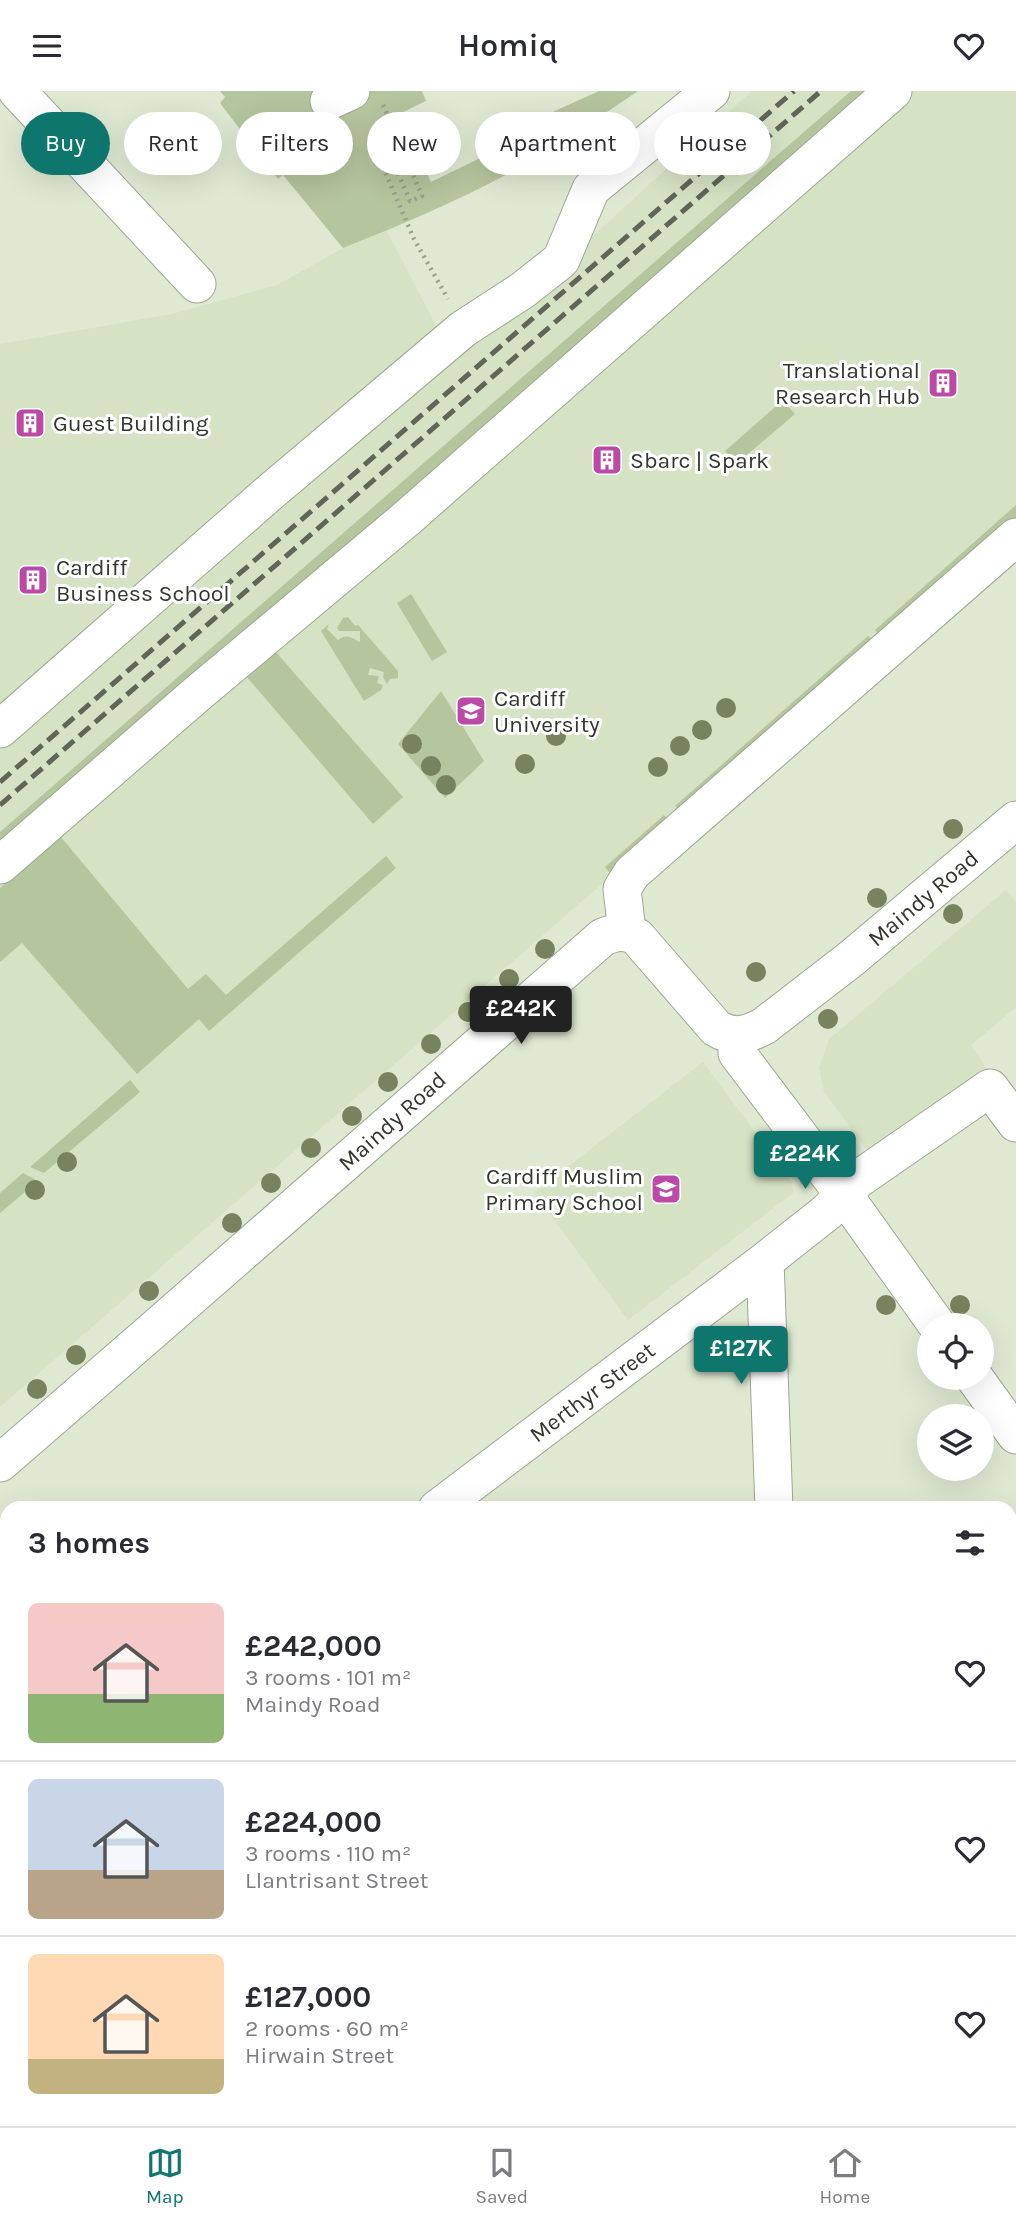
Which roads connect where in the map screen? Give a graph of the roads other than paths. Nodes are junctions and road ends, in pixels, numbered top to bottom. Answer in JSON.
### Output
{"nodes":[{"id":1,"x":17,"y":91,"type":"edge"},
{"id":2,"x":710,"y":91,"type":"edge"},
{"id":3,"x":893,"y":91,"type":"edge"},
{"id":4,"x":197,"y":284,"type":"dead end"},
{"id":5,"x":1016,"y":537,"type":"edge"},
{"id":6,"x":0,"y":729,"type":"edge"},
{"id":7,"x":1010,"y":839,"type":"edge"},
{"id":8,"x":0,"y":865,"type":"edge"},
{"id":9,"x":627,"y":931,"type":"junction"},
{"id":10,"x":737,"y":1036,"type":"junction"},
{"id":11,"x":1016,"y":1123,"type":"edge"},
{"id":12,"x":844,"y":1195,"type":"junction"},
{"id":13,"x":765,"y":1261,"type":"junction"},
{"id":14,"x":928,"y":1313,"type":"edge"},
{"id":15,"x":983,"y":1390,"type":"edge"},
{"id":16,"x":1016,"y":1436,"type":"edge"},
{"id":17,"x":0,"y":1463,"type":"edge"},
{"id":18,"x":450,"y":1501,"type":"edge"},
{"id":19,"x":774,"y":1501,"type":"edge"}],
"edges":[{"from":1,"to":4,"type":"street"},
{"from":2,"to":6,"type":"street"},
{"from":3,"to":8,"type":"street"},
{"from":5,"to":9,"type":"street"},
{"from":7,"to":10,"type":"street","name":"Maindy Road"},
{"from":9,"to":10,"type":"street"},
{"from":9,"to":17,"type":"street","name":"Maindy Road"},
{"from":10,"to":12,"type":"street"},
{"from":11,"to":12,"type":"street","name":"Merthyr Street"},
{"from":12,"to":13,"type":"street","name":"Merthyr Street"},
{"from":12,"to":14,"type":"street"},
{"from":13,"to":18,"type":"street","name":"Merthyr Street"},
{"from":13,"to":19,"type":"street"},
{"from":15,"to":16,"type":"street"}]}
